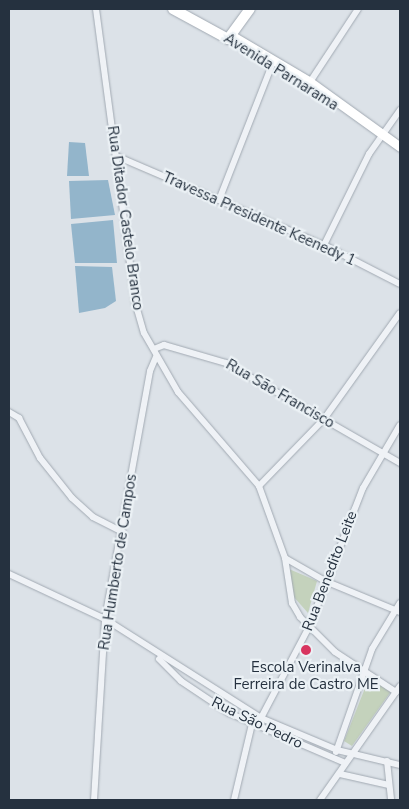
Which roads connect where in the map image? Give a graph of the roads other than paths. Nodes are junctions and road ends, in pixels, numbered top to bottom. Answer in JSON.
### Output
{"nodes":[{"id":1,"x":96,"y":9,"type":"edge"},
{"id":2,"x":173,"y":9,"type":"edge"},
{"id":3,"x":185,"y":9,"type":"edge"},
{"id":4,"x":250,"y":9,"type":"edge"},
{"id":5,"x":358,"y":9,"type":"edge"},
{"id":6,"x":230,"y":37,"type":"junction"},
{"id":7,"x":273,"y":63,"type":"junction"},
{"id":8,"x":308,"y":84,"type":"junction"},
{"id":9,"x":400,"y":110,"type":"edge"},
{"id":10,"x":384,"y":136,"type":"junction"},
{"id":11,"x":400,"y":147,"type":"edge"},
{"id":12,"x":116,"y":156,"type":"junction"},
{"id":13,"x":219,"y":200,"type":"junction"},
{"id":14,"x":324,"y":245,"type":"junction"},
{"id":15,"x":400,"y":284,"type":"edge"},
{"id":16,"x":400,"y":313,"type":"edge"},
{"id":17,"x":155,"y":353,"type":"junction"},
{"id":18,"x":9,"y":412,"type":"edge"},
{"id":19,"x":324,"y":419,"type":"junction"},
{"id":20,"x":400,"y":425,"type":"edge"},
{"id":21,"x":382,"y":451,"type":"junction"},
{"id":22,"x":400,"y":463,"type":"edge"},
{"id":23,"x":259,"y":486,"type":"junction"},
{"id":24,"x":123,"y":532,"type":"junction"},
{"id":25,"x":285,"y":558,"type":"junction"},
{"id":26,"x":9,"y":574,"type":"edge"},
{"id":27,"x":325,"y":581,"type":"junction"},
{"id":28,"x":400,"y":603,"type":"edge"},
{"id":29,"x":398,"y":610,"type":"edge"},
{"id":30,"x":105,"y":619,"type":"junction"},
{"id":31,"x":309,"y":628,"type":"junction"},
{"id":32,"x":154,"y":653,"type":"junction"},
{"id":33,"x":364,"y":671,"type":"junction"},
{"id":34,"x":398,"y":689,"type":"edge"},
{"id":35,"x":261,"y":718,"type":"junction"},
{"id":36,"x":252,"y":724,"type":"junction"},
{"id":37,"x":337,"y":750,"type":"junction"},
{"id":38,"x":350,"y":754,"type":"junction"},
{"id":39,"x":334,"y":758,"type":"junction"},
{"id":40,"x":387,"y":761,"type":"junction"},
{"id":41,"x":345,"y":763,"type":"junction"},
{"id":42,"x":400,"y":765,"type":"edge"},
{"id":43,"x":340,"y":774,"type":"junction"},
{"id":44,"x":389,"y":785,"type":"junction"},
{"id":45,"x":94,"y":800,"type":"edge"},
{"id":46,"x":234,"y":800,"type":"edge"},
{"id":47,"x":320,"y":800,"type":"edge"},
{"id":48,"x":391,"y":800,"type":"edge"}],
"edges":[{"from":1,"to":12,"type":"street","name":"Rua Ditador Castelo Branco"},
{"from":2,"to":6,"type":"main road","name":"Avenida Parnarama"},
{"from":3,"to":6,"type":"main road","name":"Avenida Parnarama"},
{"from":4,"to":6,"type":"main road"},
{"from":5,"to":8,"type":"street"},
{"from":6,"to":7,"type":"street","name":"Avenida Parnarama"},
{"from":7,"to":8,"type":"street","name":"Avenida Parnarama"},
{"from":7,"to":13,"type":"street"},
{"from":8,"to":10,"type":"street","name":"Avenida Parnarama"},
{"from":9,"to":10,"type":"street"},
{"from":10,"to":11,"type":"street","name":"Avenida Parnarama"},
{"from":10,"to":14,"type":"street"},
{"from":12,"to":13,"type":"street","name":"Travessa Presidente Keenedy 1"},
{"from":12,"to":17,"type":"street","name":"Rua Ditador Castelo Branco"},
{"from":13,"to":14,"type":"street","name":"Travessa Presidente Keenedy 1"},
{"from":14,"to":15,"type":"street","name":"Travessa Presidente Keenedy 1"},
{"from":16,"to":19,"type":"street"},
{"from":17,"to":19,"type":"street","name":"Rua São Francisco"},
{"from":17,"to":23,"type":"street","name":"Rua Ditador Castelo Branco"},
{"from":17,"to":24,"type":"street","name":"Rua Humberto de Campos"},
{"from":18,"to":24,"type":"street"},
{"from":19,"to":21,"type":"street","name":"Rua São Francisco"},
{"from":19,"to":23,"type":"street"},
{"from":20,"to":21,"type":"street","name":"Rua Benedito Leite"},
{"from":21,"to":22,"type":"street","name":"Rua São Francisco"},
{"from":21,"to":27,"type":"street","name":"Rua Benedito Leite"},
{"from":23,"to":25,"type":"street","name":"Rua Ditador Castelo Branco"},
{"from":24,"to":30,"type":"street","name":"Rua Humberto de Campos"},
{"from":25,"to":27,"type":"street"},
{"from":25,"to":31,"type":"street","name":"Rua Ditador Castelo Branco"},
{"from":26,"to":30,"type":"street","name":"Rua São Pedro"},
{"from":27,"to":29,"type":"street"},
{"from":27,"to":31,"type":"street","name":"Rua Benedito Leite"},
{"from":28,"to":29,"type":"street"},
{"from":29,"to":33,"type":"street"},
{"from":30,"to":32,"type":"street","name":"Rua São Pedro"},
{"from":30,"to":45,"type":"street","name":"Rua Humberto de Campos"},
{"from":31,"to":33,"type":"street","name":"Rua Ditador Castelo Branco"},
{"from":31,"to":35,"type":"street","name":"Rua Benedito Leite"},
{"from":32,"to":35,"type":"street","name":"Rua São Pedro"},
{"from":32,"to":36,"type":"street","name":"Rua São Pedro"},
{"from":33,"to":34,"type":"street","name":"Rua Ditador Castelo Branco"},
{"from":33,"to":37,"type":"street"},
{"from":34,"to":38,"type":"street"},
{"from":35,"to":37,"type":"street","name":"Rua São Pedro"},
{"from":36,"to":39,"type":"street","name":"Rua São Pedro"},
{"from":36,"to":46,"type":"street"},
{"from":37,"to":38,"type":"street","name":"Rua São Pedro"},
{"from":37,"to":39,"type":"street"},
{"from":38,"to":40,"type":"street","name":"Rua São Pedro"},
{"from":38,"to":41,"type":"street"},
{"from":39,"to":41,"type":"street","name":"Rua São Pedro"},
{"from":40,"to":42,"type":"street","name":"Rua São Pedro"},
{"from":40,"to":44,"type":"street"},
{"from":41,"to":43,"type":"street"},
{"from":43,"to":44,"type":"street"},
{"from":43,"to":47,"type":"street"},
{"from":44,"to":48,"type":"street"}]}
